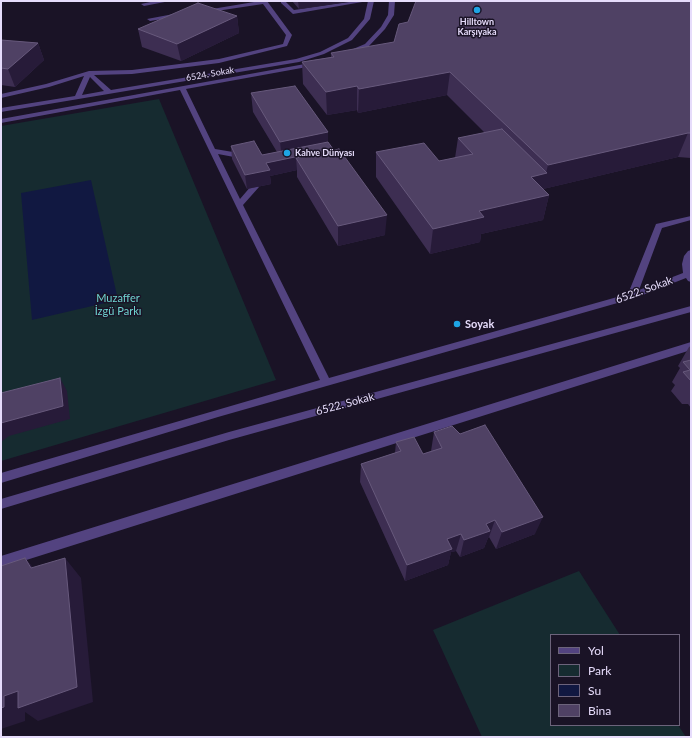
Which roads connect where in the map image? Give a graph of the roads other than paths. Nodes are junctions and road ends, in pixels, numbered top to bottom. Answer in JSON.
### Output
{"nodes":[{"id":1,"x":167,"y":1,"type":"edge"},
{"id":2,"x":366,"y":1,"type":"edge"},
{"id":3,"x":370,"y":1,"type":"edge"},
{"id":4,"x":392,"y":1,"type":"edge"},
{"id":5,"x":264,"y":2,"type":"edge"},
{"id":6,"x":284,"y":2,"type":"dead end"},
{"id":7,"x":144,"y":4,"type":"dead end"},
{"id":8,"x":196,"y":12,"type":"edge"},
{"id":9,"x":188,"y":13,"type":"edge"},
{"id":10,"x":150,"y":19,"type":"dead end"},
{"id":11,"x":342,"y":56,"type":"edge"},
{"id":12,"x":322,"y":62,"type":"edge"},
{"id":13,"x":89,"y":73,"type":"junction"},
{"id":14,"x":182,"y":88,"type":"junction"},
{"id":15,"x":109,"y":92,"type":"junction"},
{"id":16,"x":1,"y":96,"type":"edge"},
{"id":17,"x":77,"y":98,"type":"junction"},
{"id":18,"x":1,"y":110,"type":"edge"},
{"id":19,"x":1,"y":121,"type":"edge"},
{"id":20,"x":213,"y":151,"type":"junction"},
{"id":21,"x":240,"y":158,"type":"edge"},
{"id":22,"x":255,"y":187,"type":"edge"},
{"id":23,"x":239,"y":204,"type":"junction"},
{"id":24,"x":691,"y":218,"type":"edge"},
{"id":25,"x":691,"y":254,"type":"edge"},
{"id":26,"x":689,"y":277,"type":"edge"},
{"id":27,"x":632,"y":296,"type":"junction"},
{"id":28,"x":691,"y":309,"type":"edge"},
{"id":29,"x":691,"y":346,"type":"edge"},
{"id":30,"x":326,"y":383,"type":"junction"},
{"id":31,"x":1,"y":478,"type":"edge"},
{"id":32,"x":1,"y":504,"type":"edge"},
{"id":33,"x":1,"y":562,"type":"edge"}],
"edges":[{"from":1,"to":7,"type":"street"},
{"from":2,"to":6,"type":"street"},
{"from":3,"to":15,"type":"street","name":"6524. Sokak"},
{"from":4,"to":11,"type":"street"},
{"from":5,"to":8,"type":"street"},
{"from":5,"to":13,"type":"street"},
{"from":9,"to":10,"type":"street"},
{"from":12,"to":14,"type":"street","name":"6524. Sokak"},
{"from":13,"to":15,"type":"street"},
{"from":13,"to":16,"type":"street"},
{"from":13,"to":17,"type":"street"},
{"from":14,"to":19,"type":"street","name":"6524. Sokak"},
{"from":14,"to":20,"type":"street"},
{"from":15,"to":17,"type":"street","name":"6524. Sokak"},
{"from":17,"to":18,"type":"street","name":"6524. Sokak"},
{"from":20,"to":21,"type":"street"},
{"from":20,"to":23,"type":"street"},
{"from":22,"to":23,"type":"street"},
{"from":23,"to":30,"type":"street"},
{"from":24,"to":27,"type":"street"},
{"from":25,"to":26,"type":"street"},
{"from":26,"to":27,"type":"street","name":"6522. Sokak"},
{"from":27,"to":30,"type":"street","name":"6522. Sokak"},
{"from":28,"to":32,"type":"street","name":"6522. Sokak"},
{"from":29,"to":33,"type":"street"},
{"from":30,"to":31,"type":"street","name":"6522. Sokak"}]}
